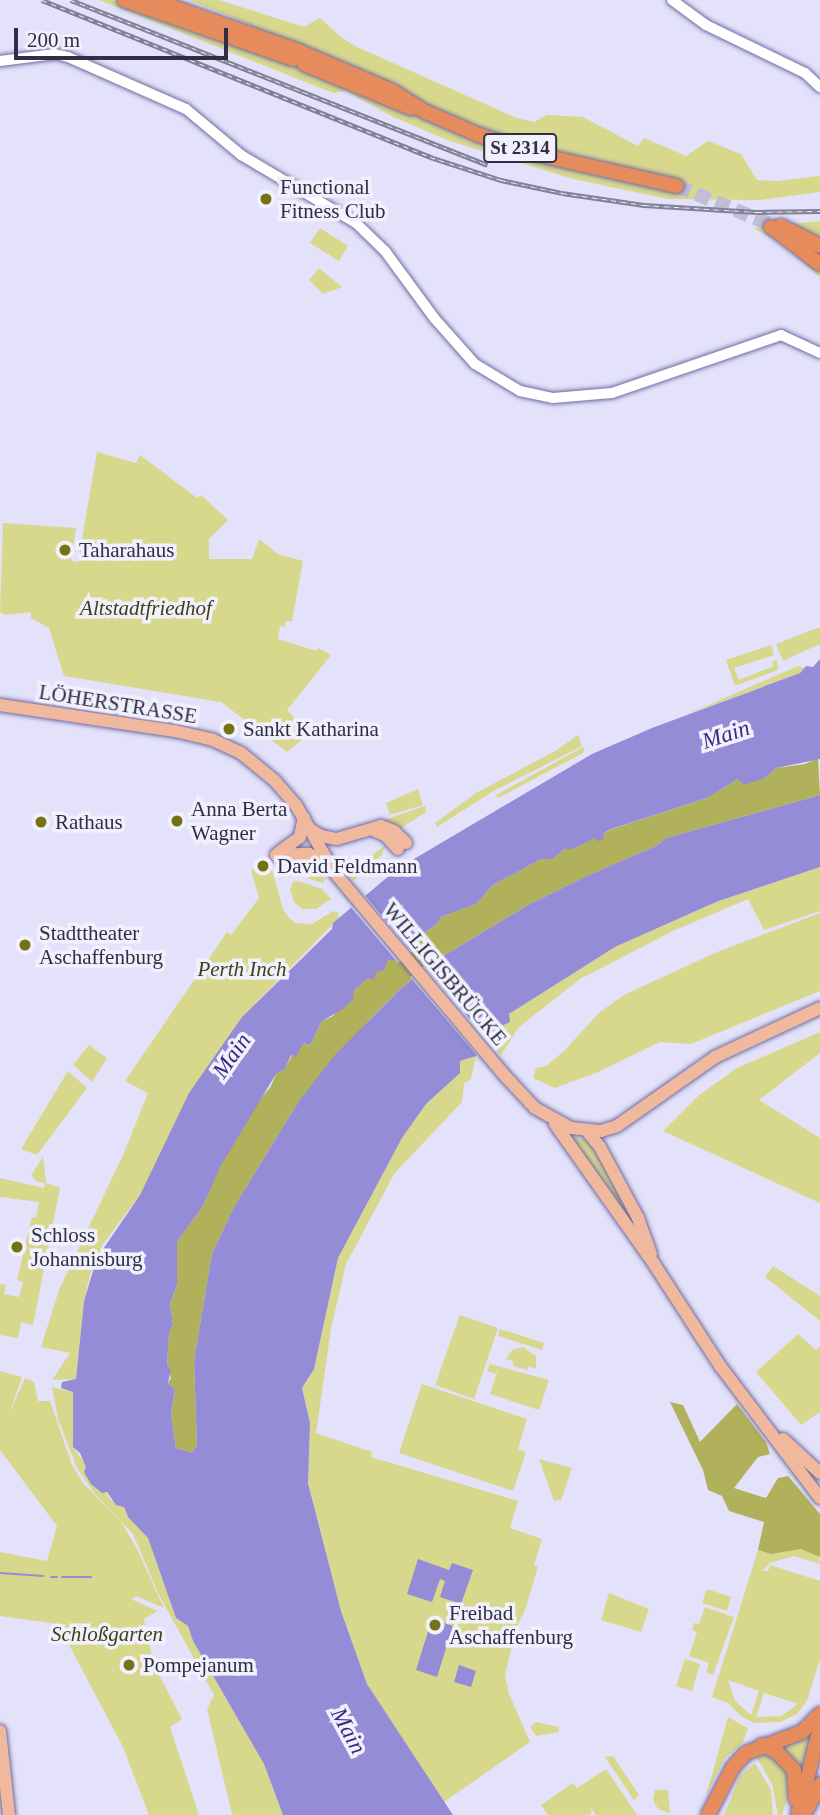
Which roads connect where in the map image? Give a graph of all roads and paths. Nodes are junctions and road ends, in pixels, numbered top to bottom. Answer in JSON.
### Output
{"nodes":[{"id":1,"x":124,"y":0,"type":"edge"},
{"id":2,"x":154,"y":0,"type":"edge"},
{"id":3,"x":672,"y":0,"type":"edge"},
{"id":4,"x":177,"y":4,"type":"edge"},
{"id":5,"x":295,"y":54,"type":"junction"},
{"id":6,"x":17,"y":59,"type":"junction"},
{"id":7,"x":0,"y":61,"type":"edge"},
{"id":8,"x":0,"y":69,"type":"edge"},
{"id":9,"x":820,"y":87,"type":"edge"},
{"id":10,"x":677,"y":186,"type":"tunnel mouth"},
{"id":11,"x":772,"y":225,"type":"junction"},
{"id":12,"x":820,"y":246,"type":"edge"},
{"id":13,"x":820,"y":254,"type":"edge"},
{"id":14,"x":820,"y":264,"type":"edge"},
{"id":15,"x":820,"y":352,"type":"edge"},
{"id":16,"x":0,"y":705,"type":"edge"},
{"id":17,"x":304,"y":816,"type":"junction"},
{"id":18,"x":311,"y":830,"type":"junction"},
{"id":19,"x":346,"y":837,"type":"junction"},
{"id":20,"x":402,"y":846,"type":"dead end"},
{"id":21,"x":332,"y":870,"type":"junction"},
{"id":22,"x":820,"y":1008,"type":"edge"},
{"id":23,"x":547,"y":1117,"type":"junction"},
{"id":24,"x":617,"y":1126,"type":"junction"},
{"id":25,"x":587,"y":1131,"type":"junction"},
{"id":26,"x":605,"y":1157,"type":"junction"},
{"id":27,"x":654,"y":1264,"type":"junction"},
{"id":28,"x":762,"y":1420,"type":"junction"},
{"id":29,"x":820,"y":1473,"type":"edge"},
{"id":30,"x":820,"y":1498,"type":"edge"},
{"id":31,"x":820,"y":1714,"type":"edge"},
{"id":32,"x":820,"y":1728,"type":"edge"},
{"id":33,"x":0,"y":1731,"type":"edge"},
{"id":34,"x":762,"y":1745,"type":"junction"},
{"id":35,"x":820,"y":1745,"type":"edge"},
{"id":36,"x":816,"y":1788,"type":"edge"},
{"id":37,"x":799,"y":1813,"type":"edge"},
{"id":38,"x":9,"y":1815,"type":"edge"},
{"id":39,"x":708,"y":1815,"type":"edge"}],
"edges":[{"from":1,"to":5,"type":"highway"},
{"from":2,"to":4,"type":"highway"},
{"from":3,"to":9,"type":"street"},
{"from":4,"to":5,"type":"highway"},
{"from":5,"to":10,"type":"highway","number":"St 2314"},
{"from":6,"to":7,"type":"street"},
{"from":6,"to":8,"type":"street"},
{"from":6,"to":15,"type":"street"},
{"from":11,"to":12,"type":"highway"},
{"from":11,"to":13,"type":"highway"},
{"from":11,"to":14,"type":"highway"},
{"from":16,"to":17,"type":"main road","name":"LÖHERSTRASSE"},
{"from":17,"to":18,"type":"main road","name":"LÖHERSTRASSE"},
{"from":17,"to":21,"type":"main road"},
{"from":18,"to":19,"type":"main road"},
{"from":18,"to":21,"type":"main road","name":"LÖHERSTRASSE"},
{"from":19,"to":20,"type":"main road"},
{"from":19,"to":21,"type":"main road"},
{"from":21,"to":23,"type":"main road","name":"WILLIGISBRÜCKE"},
{"from":22,"to":24,"type":"main road"},
{"from":23,"to":25,"type":"main road"},
{"from":23,"to":27,"type":"main road"},
{"from":24,"to":25,"type":"main road"},
{"from":24,"to":26,"type":"main road"},
{"from":25,"to":26,"type":"main road"},
{"from":26,"to":27,"type":"main road"},
{"from":27,"to":28,"type":"main road"},
{"from":28,"to":29,"type":"main road"},
{"from":28,"to":30,"type":"main road"},
{"from":31,"to":34,"type":"highway"},
{"from":32,"to":36,"type":"highway"},
{"from":33,"to":38,"type":"main road"},
{"from":34,"to":37,"type":"highway"},
{"from":34,"to":39,"type":"highway"},
{"from":35,"to":36,"type":"highway"},
{"from":36,"to":37,"type":"highway"},
{"from":36,"to":37,"type":"highway"}]}
